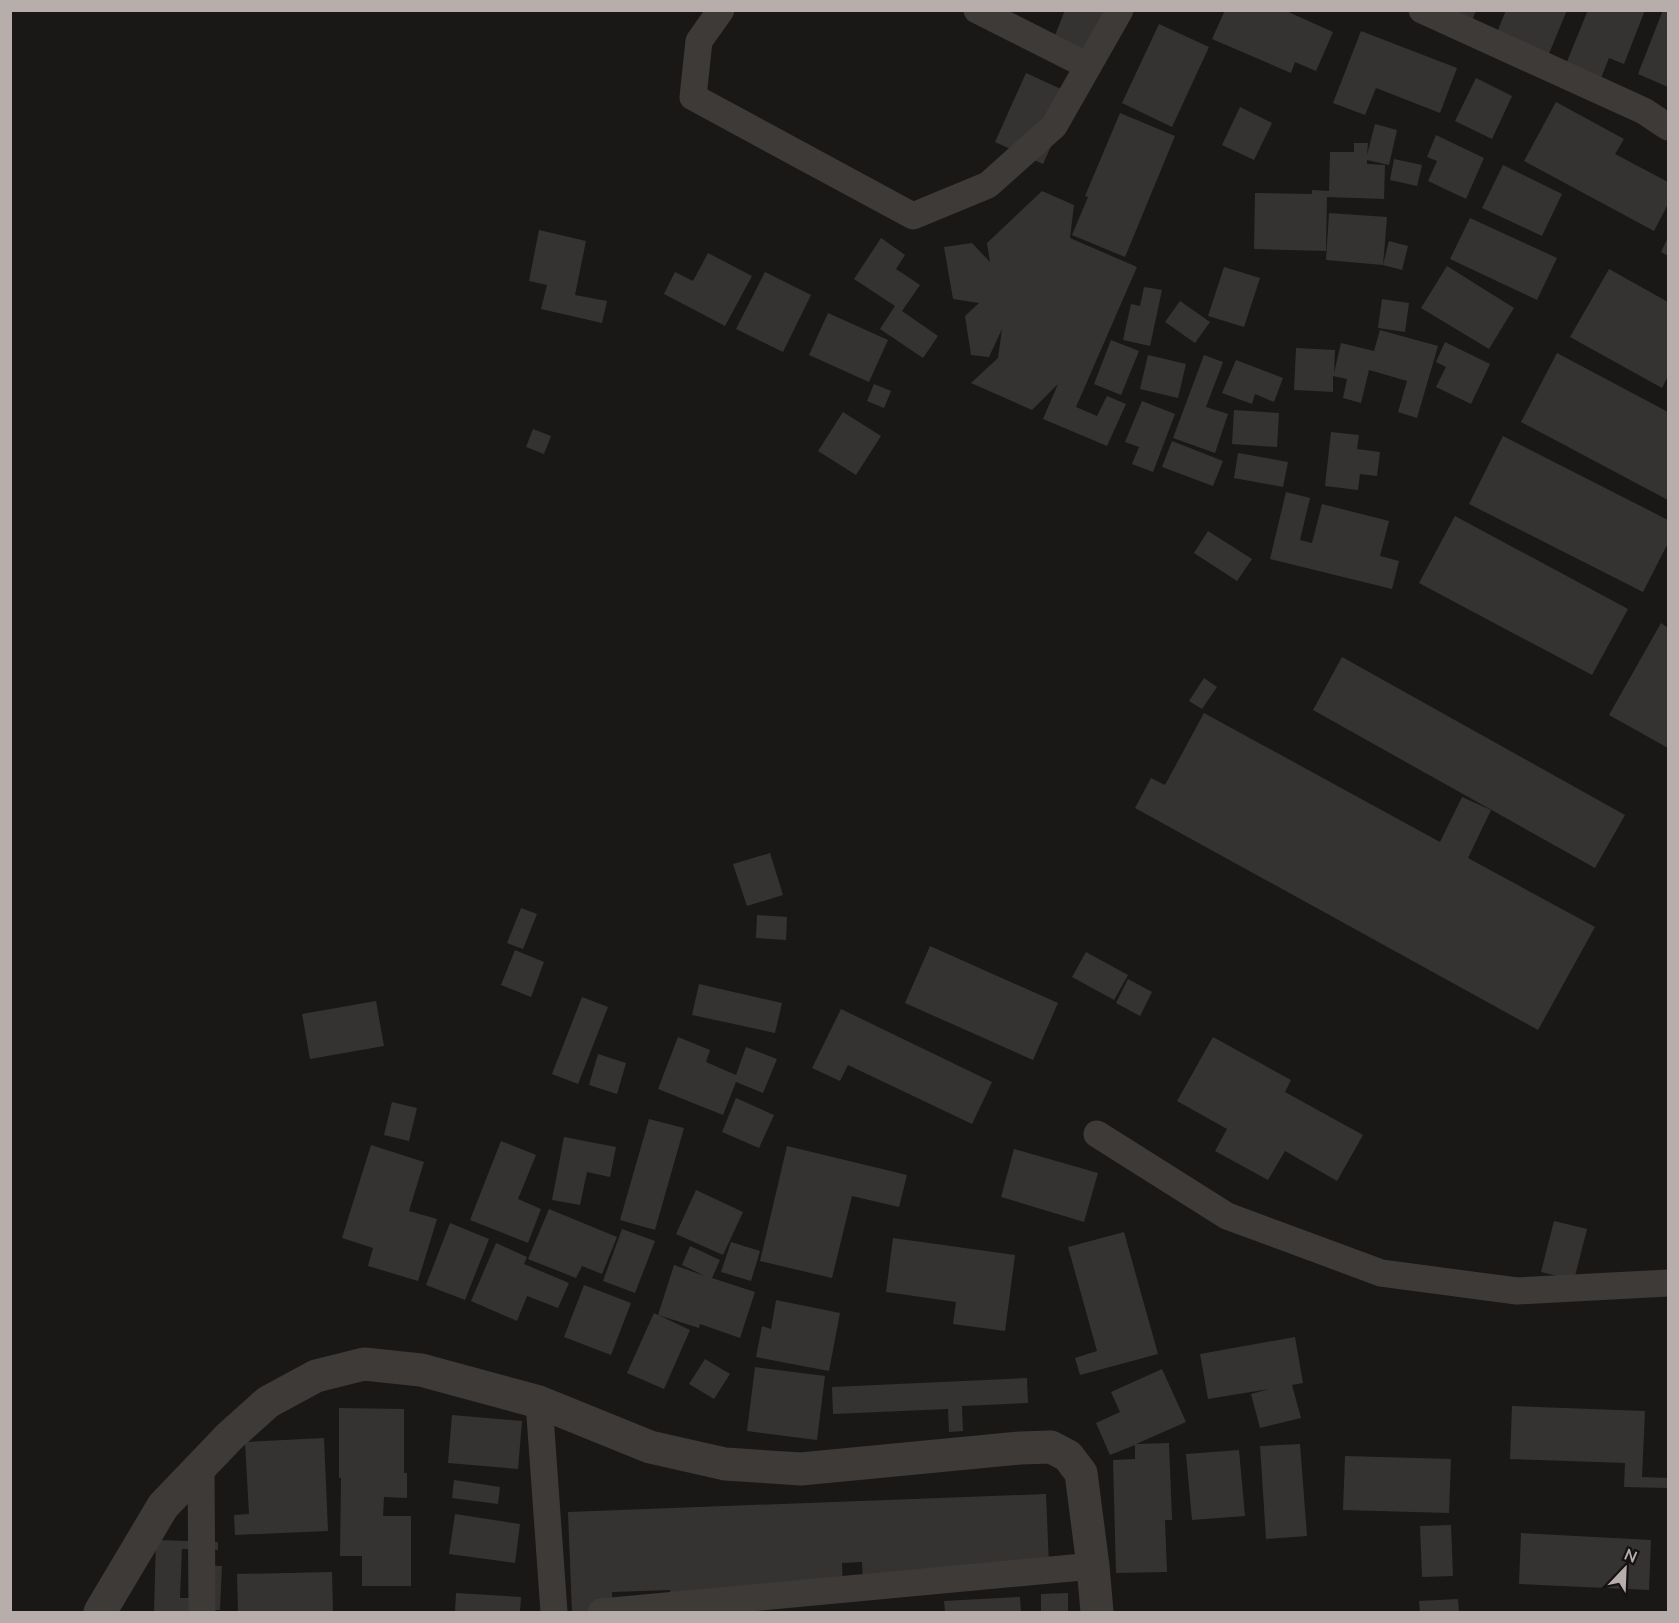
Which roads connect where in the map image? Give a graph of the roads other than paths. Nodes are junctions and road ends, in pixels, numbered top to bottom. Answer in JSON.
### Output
{"nodes":[{"id":1,"x":721,"y":10,"type":"edge"},
{"id":2,"x":977,"y":10,"type":"edge"},
{"id":3,"x":1120,"y":10,"type":"edge"},
{"id":4,"x":1422,"y":10,"type":"edge"},
{"id":5,"x":1088,"y":66,"type":"junction"},
{"id":6,"x":1668,"y":127,"type":"edge"},
{"id":7,"x":1097,"y":1134,"type":"dead end"},
{"id":8,"x":1668,"y":1283,"type":"edge"},
{"id":9,"x":539,"y":1402,"type":"junction"},
{"id":10,"x":201,"y":1467,"type":"junction"},
{"id":11,"x":1093,"y":1566,"type":"junction"},
{"id":12,"x":100,"y":1612,"type":"edge"},
{"id":13,"x":202,"y":1612,"type":"edge"},
{"id":14,"x":554,"y":1612,"type":"edge"},
{"id":15,"x":601,"y":1612,"type":"edge"},
{"id":16,"x":1097,"y":1612,"type":"edge"}],
"edges":[{"from":1,"to":5,"type":"street"},
{"from":2,"to":5,"type":"street"},
{"from":3,"to":5,"type":"street"},
{"from":4,"to":6,"type":"street"},
{"from":7,"to":8,"type":"street"},
{"from":9,"to":10,"type":"street"},
{"from":9,"to":11,"type":"street"},
{"from":9,"to":14,"type":"street"},
{"from":10,"to":12,"type":"street"},
{"from":10,"to":13,"type":"street"},
{"from":11,"to":15,"type":"street"},
{"from":11,"to":16,"type":"street"}]}
